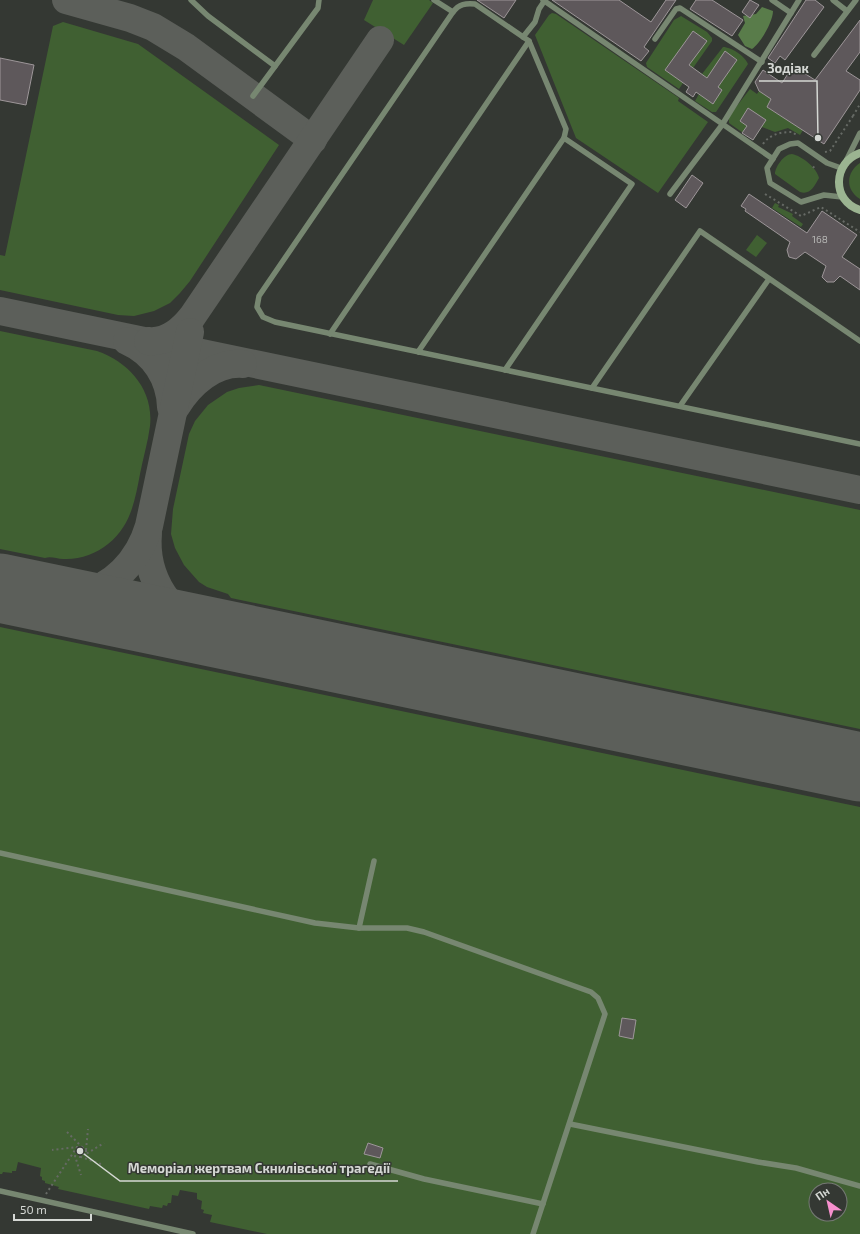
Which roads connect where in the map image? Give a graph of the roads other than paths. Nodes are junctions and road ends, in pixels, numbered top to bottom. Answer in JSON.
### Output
{"nodes":[{"id":1,"x":190,"y":0,"type":"edge"},
{"id":2,"x":319,"y":0,"type":"edge"},
{"id":3,"x":434,"y":0,"type":"edge"},
{"id":4,"x":544,"y":0,"type":"edge"},
{"id":5,"x":772,"y":0,"type":"edge"},
{"id":6,"x":799,"y":0,"type":"edge"},
{"id":7,"x":832,"y":0,"type":"edge"},
{"id":8,"x":856,"y":0,"type":"edge"},
{"id":9,"x":847,"y":11,"type":"junction"},
{"id":10,"x":453,"y":12,"type":"junction"},
{"id":11,"x":791,"y":13,"type":"junction"},
{"id":12,"x":523,"y":37,"type":"junction"},
{"id":13,"x":655,"y":39,"type":"dead end"},
{"id":14,"x":529,"y":41,"type":"junction"},
{"id":15,"x":814,"y":55,"type":"dead end"},
{"id":16,"x":762,"y":62,"type":"junction"},
{"id":17,"x":275,"y":66,"type":"junction"},
{"id":18,"x":253,"y":96,"type":"dead end"},
{"id":19,"x":722,"y":125,"type":"junction"},
{"id":20,"x":860,"y":133,"type":"edge"},
{"id":21,"x":564,"y":138,"type":"junction"},
{"id":22,"x":860,"y":153,"type":"edge"},
{"id":23,"x":773,"y":159,"type":"junction"},
{"id":24,"x":846,"y":161,"type":"junction"},
{"id":25,"x":841,"y":168,"type":"junction"},
{"id":26,"x":670,"y":194,"type":"dead end"},
{"id":27,"x":842,"y":197,"type":"junction"},
{"id":28,"x":860,"y":210,"type":"edge"},
{"id":29,"x":769,"y":279,"type":"junction"},
{"id":30,"x":330,"y":334,"type":"junction"},
{"id":31,"x":860,"y":341,"type":"edge"},
{"id":32,"x":418,"y":352,"type":"junction"},
{"id":33,"x":505,"y":370,"type":"junction"},
{"id":34,"x":592,"y":388,"type":"junction"},
{"id":35,"x":680,"y":406,"type":"junction"},
{"id":36,"x":860,"y":444,"type":"edge"},
{"id":37,"x":0,"y":853,"type":"edge"},
{"id":38,"x":374,"y":861,"type":"dead end"},
{"id":39,"x":359,"y":928,"type":"junction"},
{"id":40,"x":570,"y":1124,"type":"junction"},
{"id":41,"x":370,"y":1164,"type":"dead end"},
{"id":42,"x":860,"y":1186,"type":"edge"},
{"id":43,"x":0,"y":1191,"type":"edge"},
{"id":44,"x":543,"y":1204,"type":"junction"},
{"id":45,"x":193,"y":1234,"type":"edge"},
{"id":46,"x":533,"y":1234,"type":"edge"}],
"edges":[{"from":1,"to":17,"type":"lane"},
{"from":2,"to":17,"type":"lane"},
{"from":3,"to":10,"type":"lane"},
{"from":4,"to":12,"type":"lane"},
{"from":4,"to":19,"type":"lane"},
{"from":5,"to":11,"type":"lane"},
{"from":6,"to":11,"type":"lane"},
{"from":7,"to":9,"type":"lane"},
{"from":8,"to":9,"type":"lane"},
{"from":9,"to":15,"type":"lane"},
{"from":10,"to":12,"type":"lane"},
{"from":10,"to":30,"type":"lane"},
{"from":11,"to":16,"type":"lane"},
{"from":12,"to":14,"type":"lane"},
{"from":13,"to":16,"type":"lane"},
{"from":14,"to":21,"type":"lane"},
{"from":14,"to":30,"type":"lane"},
{"from":16,"to":19,"type":"lane"},
{"from":17,"to":18,"type":"lane"},
{"from":19,"to":23,"type":"lane"},
{"from":19,"to":26,"type":"lane"},
{"from":20,"to":24,"type":"lane"},
{"from":21,"to":32,"type":"lane"},
{"from":21,"to":33,"type":"lane"},
{"from":22,"to":24,"type":"main road"},
{"from":23,"to":25,"type":"lane"},
{"from":23,"to":27,"type":"lane"},
{"from":24,"to":25,"type":"main road"},
{"from":25,"to":27,"type":"main road"},
{"from":27,"to":28,"type":"main road"},
{"from":29,"to":31,"type":"lane"},
{"from":29,"to":34,"type":"lane"},
{"from":29,"to":35,"type":"lane"},
{"from":30,"to":32,"type":"lane"},
{"from":32,"to":33,"type":"lane"},
{"from":33,"to":34,"type":"lane"},
{"from":34,"to":35,"type":"lane"},
{"from":35,"to":36,"type":"lane"},
{"from":37,"to":39,"type":"lane"},
{"from":38,"to":39,"type":"lane"},
{"from":39,"to":40,"type":"lane"},
{"from":40,"to":42,"type":"lane"},
{"from":40,"to":44,"type":"lane"},
{"from":41,"to":44,"type":"lane"},
{"from":43,"to":45,"type":"lane"},
{"from":44,"to":46,"type":"lane"}]}
